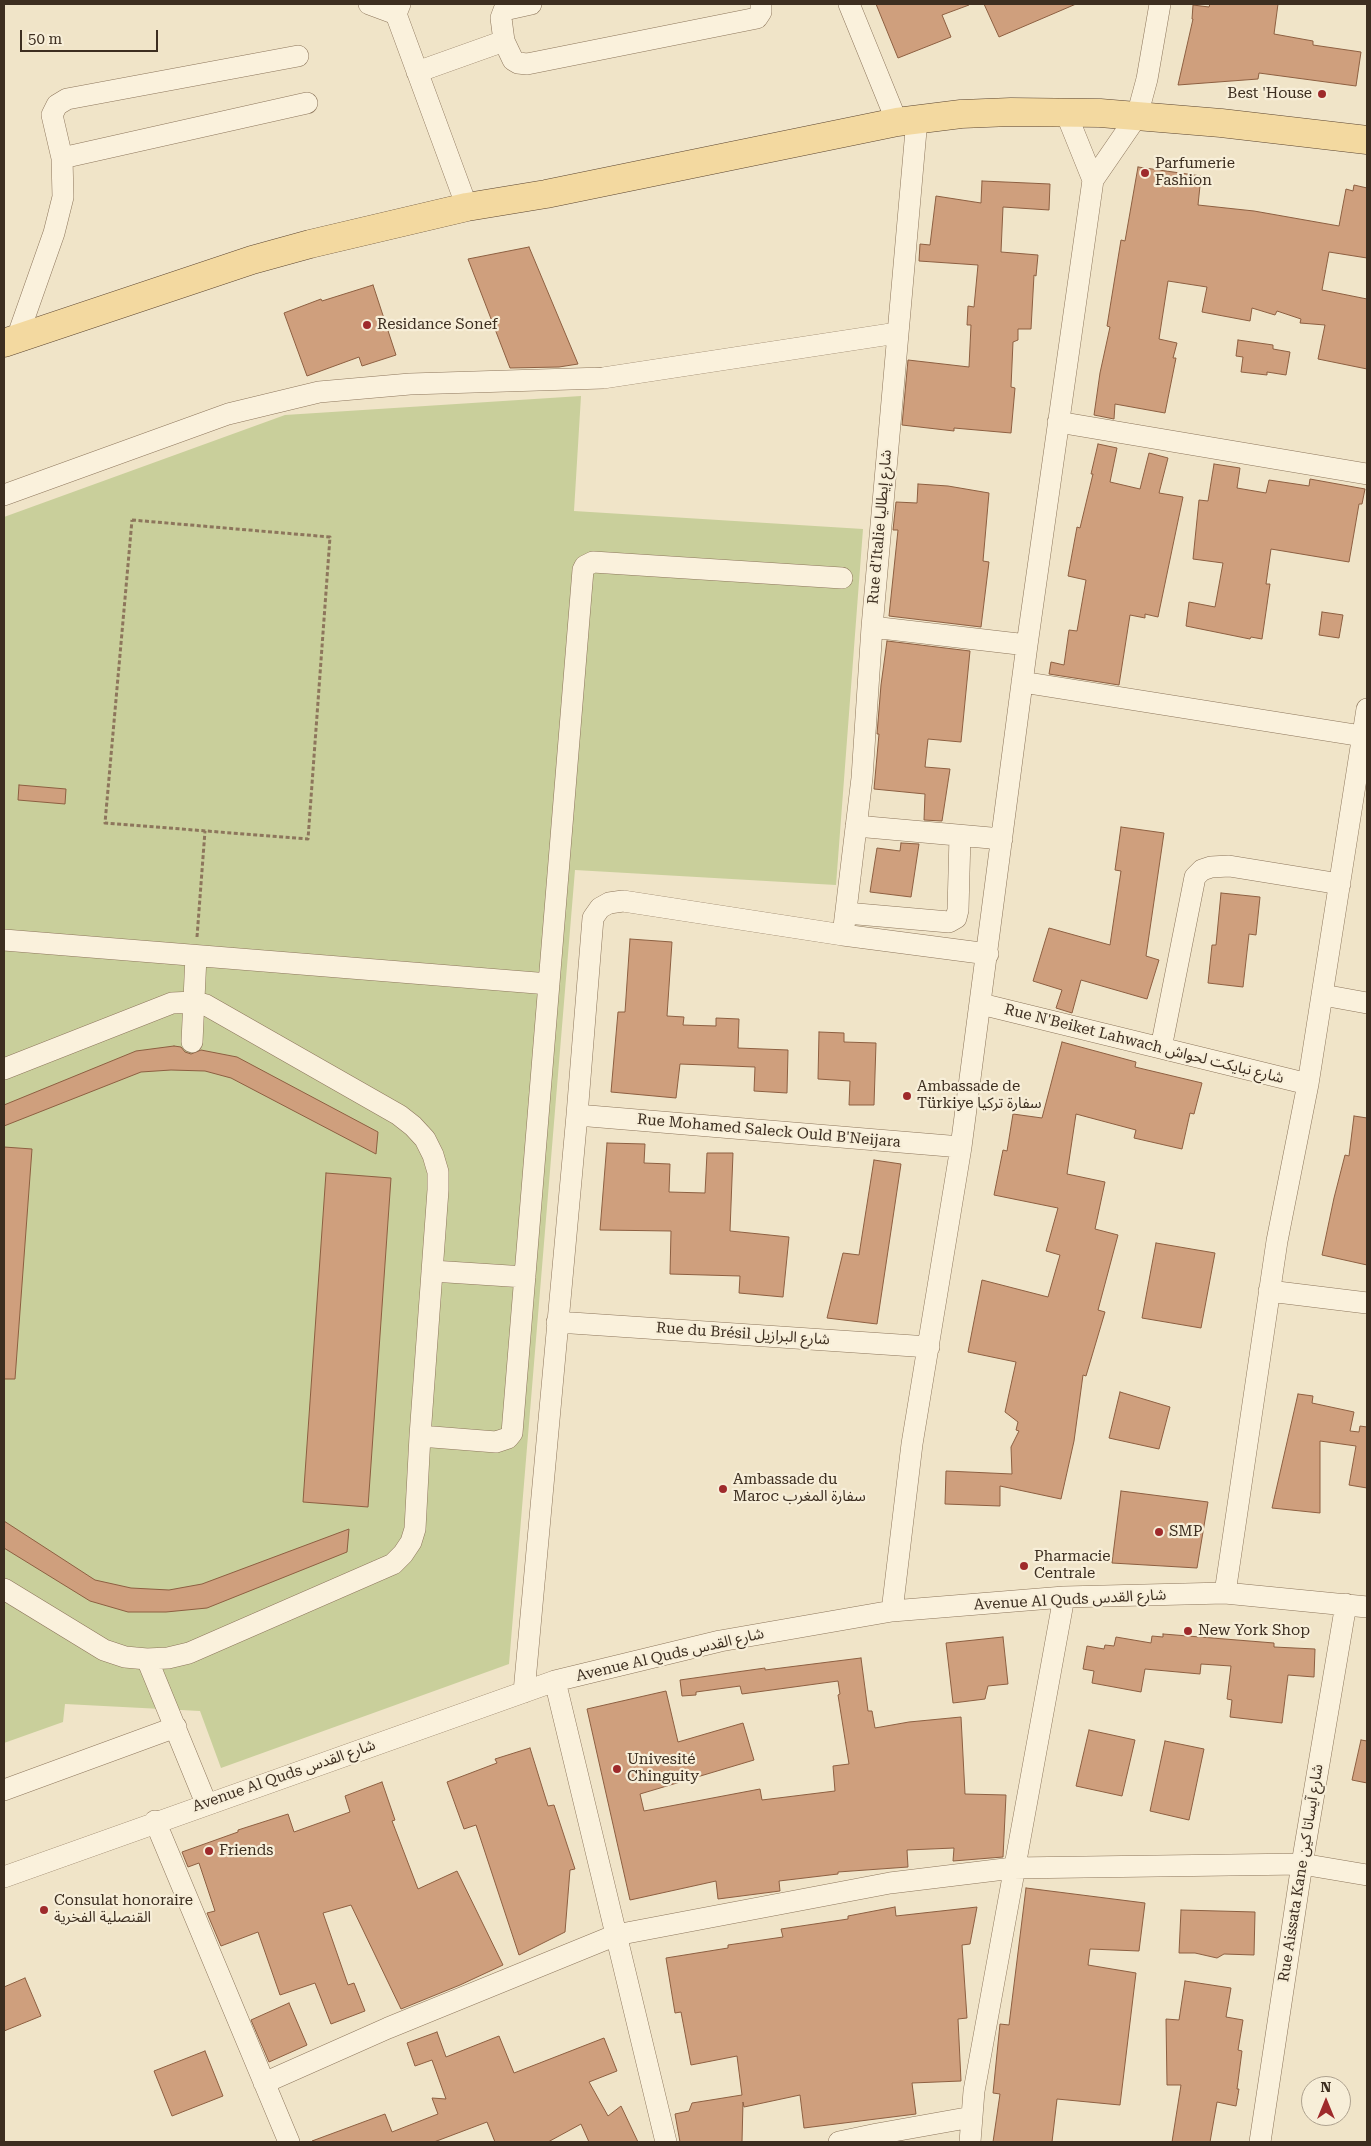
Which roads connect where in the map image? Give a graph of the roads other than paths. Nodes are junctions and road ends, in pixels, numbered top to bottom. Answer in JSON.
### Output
{"nodes":[{"id":1,"x":369,"y":4,"type":"edge"},
{"id":2,"x":531,"y":4,"type":"edge"},
{"id":3,"x":761,"y":4,"type":"edge"},
{"id":4,"x":849,"y":4,"type":"edge"},
{"id":5,"x":1160,"y":4,"type":"edge"},
{"id":6,"x":398,"y":9,"type":"edge"},
{"id":7,"x":504,"y":41,"type":"junction"},
{"id":8,"x":298,"y":56,"type":"dead end"},
{"id":9,"x":417,"y":72,"type":"junction"},
{"id":10,"x":307,"y":104,"type":"dead end"},
{"id":11,"x":1066,"y":113,"type":"junction"},
{"id":12,"x":1137,"y":116,"type":"junction"},
{"id":13,"x":907,"y":121,"type":"junction"},
{"id":14,"x":1367,"y":140,"type":"edge"},
{"id":15,"x":62,"y":158,"type":"junction"},
{"id":16,"x":1093,"y":180,"type":"junction"},
{"id":17,"x":468,"y":207,"type":"junction"},
{"id":18,"x":898,"y":333,"type":"junction"},
{"id":19,"x":10,"y":341,"type":"edge"},
{"id":20,"x":1058,"y":422,"type":"junction"},
{"id":21,"x":1367,"y":474,"type":"edge"},
{"id":22,"x":4,"y":494,"type":"edge"},
{"id":23,"x":842,"y":578,"type":"dead end"},
{"id":24,"x":872,"y":627,"type":"junction"},
{"id":25,"x":1026,"y":645,"type":"junction"},
{"id":26,"x":1022,"y":682,"type":"junction"},
{"id":27,"x":1367,"y":709,"type":"edge"},
{"id":28,"x":1362,"y":736,"type":"junction"},
{"id":29,"x":856,"y":826,"type":"junction"},
{"id":30,"x":960,"y":836,"type":"junction"},
{"id":31,"x":1002,"y":839,"type":"junction"},
{"id":32,"x":1340,"y":884,"type":"junction"},
{"id":33,"x":846,"y":913,"type":"junction"},
{"id":34,"x":843,"y":935,"type":"junction"},
{"id":35,"x":4,"y":940,"type":"edge"},
{"id":36,"x":988,"y":954,"type":"junction"},
{"id":37,"x":196,"y":956,"type":"junction"},
{"id":38,"x":549,"y":984,"type":"junction"},
{"id":39,"x":1323,"y":995,"type":"junction"},
{"id":40,"x":194,"y":1002,"type":"junction"},
{"id":41,"x":1367,"y":1003,"type":"edge"},
{"id":42,"x":981,"y":1004,"type":"junction"},
{"id":43,"x":192,"y":1042,"type":"dead end"},
{"id":44,"x":1161,"y":1048,"type":"junction"},
{"id":45,"x":4,"y":1069,"type":"edge"},
{"id":46,"x":1308,"y":1084,"type":"junction"},
{"id":47,"x":577,"y":1116,"type":"junction"},
{"id":48,"x":961,"y":1147,"type":"junction"},
{"id":49,"x":432,"y":1270,"type":"junction"},
{"id":50,"x":525,"y":1277,"type":"junction"},
{"id":51,"x":1269,"y":1291,"type":"junction"},
{"id":52,"x":1367,"y":1303,"type":"edge"},
{"id":53,"x":557,"y":1322,"type":"junction"},
{"id":54,"x":929,"y":1346,"type":"junction"},
{"id":55,"x":420,"y":1436,"type":"junction"},
{"id":56,"x":4,"y":1589,"type":"edge"},
{"id":57,"x":1225,"y":1593,"type":"junction"},
{"id":58,"x":1064,"y":1597,"type":"junction"},
{"id":59,"x":1346,"y":1604,"type":"junction"},
{"id":60,"x":1367,"y":1607,"type":"edge"},
{"id":61,"x":892,"y":1611,"type":"junction"},
{"id":62,"x":147,"y":1659,"type":"junction"},
{"id":63,"x":555,"y":1681,"type":"junction"},
{"id":64,"x":524,"y":1692,"type":"junction"},
{"id":65,"x":176,"y":1727,"type":"junction"},
{"id":66,"x":4,"y":1790,"type":"edge"},
{"id":67,"x":206,"y":1804,"type":"junction"},
{"id":68,"x":155,"y":1821,"type":"junction"},
{"id":69,"x":1302,"y":1864,"type":"junction"},
{"id":70,"x":1014,"y":1868,"type":"junction"},
{"id":71,"x":1367,"y":1876,"type":"edge"},
{"id":72,"x":4,"y":1877,"type":"edge"},
{"id":73,"x":616,"y":1935,"type":"junction"},
{"id":74,"x":264,"y":2083,"type":"junction"},
{"id":75,"x":972,"y":2118,"type":"junction"},
{"id":76,"x":289,"y":2142,"type":"edge"},
{"id":77,"x":666,"y":2142,"type":"edge"},
{"id":78,"x":839,"y":2142,"type":"edge"},
{"id":79,"x":970,"y":2142,"type":"edge"},
{"id":80,"x":1260,"y":2142,"type":"edge"}],
"edges":[{"from":1,"to":6,"type":"street"},
{"from":2,"to":7,"type":"street"},
{"from":3,"to":7,"type":"street"},
{"from":4,"to":13,"type":"street"},
{"from":5,"to":12,"type":"street"},
{"from":6,"to":9,"type":"street"},
{"from":7,"to":9,"type":"street"},
{"from":8,"to":15,"type":"street"},
{"from":9,"to":17,"type":"street"},
{"from":10,"to":15,"type":"street"},
{"from":11,"to":12,"type":"main road"},
{"from":11,"to":13,"type":"main road"},
{"from":11,"to":16,"type":"street"},
{"from":12,"to":14,"type":"main road"},
{"from":12,"to":16,"type":"street"},
{"from":13,"to":17,"type":"main road"},
{"from":13,"to":18,"type":"street","name":"Rue d'Italie شارع إيطاليا"},
{"from":15,"to":19,"type":"street"},
{"from":16,"to":20,"type":"street"},
{"from":17,"to":19,"type":"main road"},
{"from":18,"to":22,"type":"street"},
{"from":18,"to":24,"type":"street","name":"Rue d'Italie شارع إيطاليا"},
{"from":20,"to":21,"type":"street"},
{"from":20,"to":25,"type":"street"},
{"from":23,"to":38,"type":"street"},
{"from":24,"to":25,"type":"street"},
{"from":24,"to":29,"type":"street","name":"Rue d'Italie شارع إيطاليا"},
{"from":25,"to":26,"type":"street"},
{"from":26,"to":28,"type":"street"},
{"from":26,"to":31,"type":"street"},
{"from":27,"to":28,"type":"street"},
{"from":28,"to":32,"type":"street"},
{"from":29,"to":30,"type":"street"},
{"from":29,"to":33,"type":"street","name":"Rue d'Italie شارع إيطاليا"},
{"from":30,"to":31,"type":"street"},
{"from":30,"to":33,"type":"street"},
{"from":31,"to":36,"type":"street"},
{"from":32,"to":39,"type":"street"},
{"from":32,"to":44,"type":"street"},
{"from":33,"to":34,"type":"street","name":"Rue d'Italie شارع إيطاليا"},
{"from":34,"to":36,"type":"street"},
{"from":34,"to":47,"type":"street"},
{"from":35,"to":37,"type":"street"},
{"from":36,"to":42,"type":"street"},
{"from":37,"to":38,"type":"street"},
{"from":37,"to":40,"type":"street"},
{"from":38,"to":50,"type":"street"},
{"from":39,"to":41,"type":"street"},
{"from":39,"to":46,"type":"street"},
{"from":40,"to":43,"type":"street"},
{"from":40,"to":45,"type":"street"},
{"from":40,"to":49,"type":"street"},
{"from":42,"to":44,"type":"street","name":"Rue N'Beiket Lahwach شارع نبايكت لحواش"},
{"from":42,"to":48,"type":"street"},
{"from":44,"to":46,"type":"street","name":"Rue N'Beiket Lahwach شارع نبايكت لحواش"},
{"from":46,"to":51,"type":"street"},
{"from":47,"to":48,"type":"street","name":"Rue Mohamed Saleck Ould B'Neijara"},
{"from":47,"to":53,"type":"street"},
{"from":48,"to":54,"type":"street"},
{"from":49,"to":50,"type":"street"},
{"from":49,"to":55,"type":"street"},
{"from":50,"to":55,"type":"street"},
{"from":51,"to":52,"type":"street"},
{"from":51,"to":57,"type":"street"},
{"from":53,"to":54,"type":"street","name":"Rue du Brésil شارع البرازيل"},
{"from":53,"to":64,"type":"street"},
{"from":54,"to":61,"type":"street"},
{"from":55,"to":62,"type":"street"},
{"from":56,"to":62,"type":"street"},
{"from":57,"to":58,"type":"street","name":"Avenue Al Quds شارع القدس"},
{"from":57,"to":59,"type":"street","name":"Avenue Al Quds شارع القدس"},
{"from":58,"to":61,"type":"street","name":"Avenue Al Quds شارع القدس"},
{"from":58,"to":70,"type":"street"},
{"from":59,"to":60,"type":"street","name":"Avenue Al Quds شارع القدس"},
{"from":59,"to":69,"type":"street","name":"Rue Aissata Kane شارع آيساتا كين"},
{"from":61,"to":63,"type":"street","name":"Avenue Al Quds شارع القدس"},
{"from":62,"to":65,"type":"street"},
{"from":63,"to":64,"type":"street","name":"Avenue Al Quds شارع القدس"},
{"from":63,"to":73,"type":"street"},
{"from":64,"to":67,"type":"street","name":"Avenue Al Quds شارع القدس"},
{"from":65,"to":66,"type":"street"},
{"from":65,"to":67,"type":"street"},
{"from":67,"to":68,"type":"street","name":"Avenue Al Quds شارع القدس"},
{"from":68,"to":72,"type":"street","name":"Avenue Al Quds شارع القدس"},
{"from":68,"to":74,"type":"street"},
{"from":69,"to":70,"type":"street"},
{"from":69,"to":71,"type":"street"},
{"from":69,"to":80,"type":"street","name":"Rue Aissata Kane شارع آيساتا كين"},
{"from":70,"to":73,"type":"street"},
{"from":70,"to":75,"type":"street"},
{"from":73,"to":74,"type":"street"},
{"from":73,"to":77,"type":"street"},
{"from":74,"to":76,"type":"street"},
{"from":75,"to":78,"type":"street"},
{"from":75,"to":79,"type":"street"}]}
